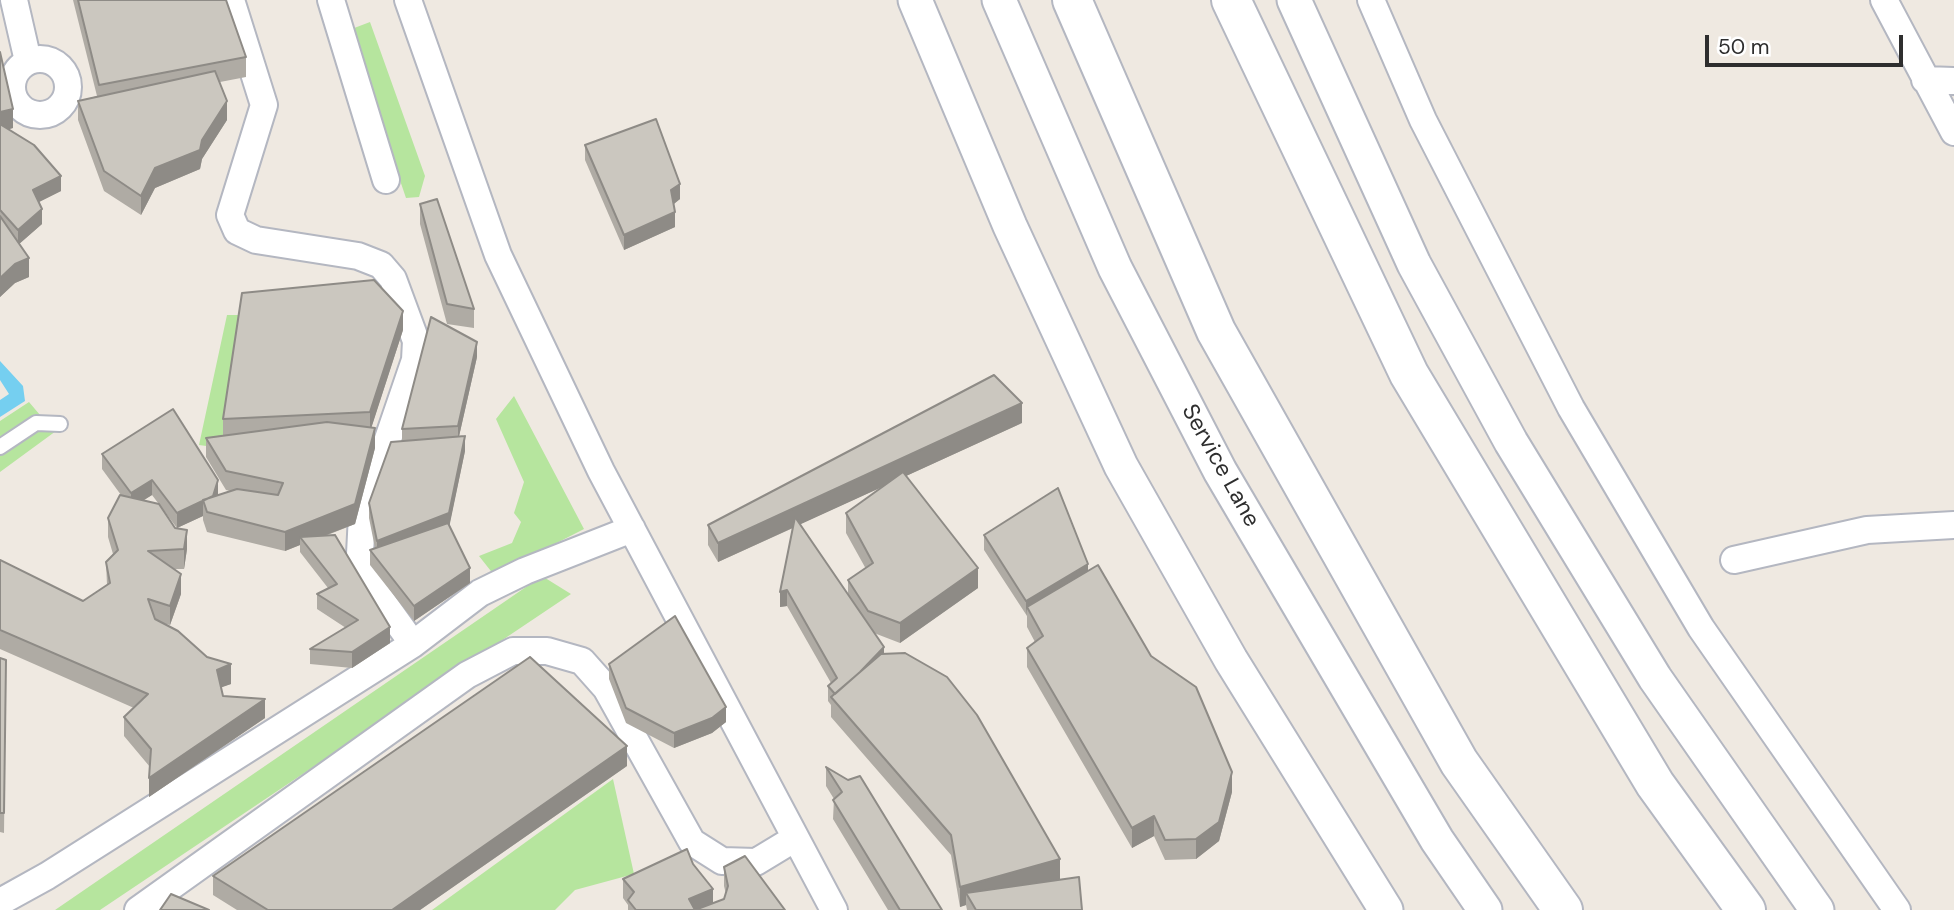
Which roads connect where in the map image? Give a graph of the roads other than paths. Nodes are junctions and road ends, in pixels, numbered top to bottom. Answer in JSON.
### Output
{"nodes":[{"id":1,"x":14,"y":0,"type":"edge"},
{"id":2,"x":231,"y":0,"type":"edge"},
{"id":3,"x":331,"y":0,"type":"edge"},
{"id":4,"x":408,"y":0,"type":"edge"},
{"id":5,"x":915,"y":0,"type":"edge"},
{"id":6,"x":999,"y":0,"type":"edge"},
{"id":7,"x":1072,"y":0,"type":"edge"},
{"id":8,"x":1231,"y":0,"type":"edge"},
{"id":9,"x":1294,"y":0,"type":"edge"},
{"id":10,"x":1371,"y":0,"type":"edge"},
{"id":11,"x":1884,"y":0,"type":"edge"},
{"id":12,"x":28,"y":61,"type":"dead end"},
{"id":13,"x":1925,"y":80,"type":"junction"},
{"id":14,"x":1954,"y":81,"type":"edge"},
{"id":15,"x":1954,"y":132,"type":"edge"},
{"id":16,"x":386,"y":180,"type":"dead end"},
{"id":17,"x":60,"y":425,"type":"dead end"},
{"id":18,"x":0,"y":447,"type":"edge"},
{"id":19,"x":1954,"y":525,"type":"edge"},
{"id":20,"x":632,"y":529,"type":"junction"},
{"id":21,"x":1734,"y":560,"type":"dead end"},
{"id":22,"x":414,"y":644,"type":"junction"},
{"id":23,"x":794,"y":839,"type":"junction"},
{"id":24,"x":0,"y":902,"type":"edge"},
{"id":25,"x":138,"y":910,"type":"edge"},
{"id":26,"x":834,"y":910,"type":"edge"},
{"id":27,"x":1386,"y":910,"type":"edge"},
{"id":28,"x":1485,"y":910,"type":"edge"},
{"id":29,"x":1563,"y":910,"type":"edge"},
{"id":30,"x":1746,"y":910,"type":"edge"},
{"id":31,"x":1817,"y":910,"type":"edge"},
{"id":32,"x":1897,"y":910,"type":"edge"}],
"edges":[{"from":1,"to":12,"type":"street"},
{"from":2,"to":22,"type":"street"},
{"from":3,"to":16,"type":"street"},
{"from":4,"to":20,"type":"street"},
{"from":5,"to":27,"type":"street"},
{"from":6,"to":28,"type":"street","name":"Service Lane"},
{"from":7,"to":29,"type":"main road"},
{"from":8,"to":30,"type":"main road"},
{"from":9,"to":31,"type":"street"},
{"from":10,"to":32,"type":"street"},
{"from":11,"to":13,"type":"street"},
{"from":13,"to":14,"type":"street"},
{"from":13,"to":15,"type":"street"},
{"from":17,"to":18,"type":"lane"},
{"from":19,"to":21,"type":"street"},
{"from":20,"to":22,"type":"street"},
{"from":20,"to":23,"type":"street"},
{"from":22,"to":24,"type":"street"},
{"from":23,"to":25,"type":"street"},
{"from":23,"to":26,"type":"street"}]}
